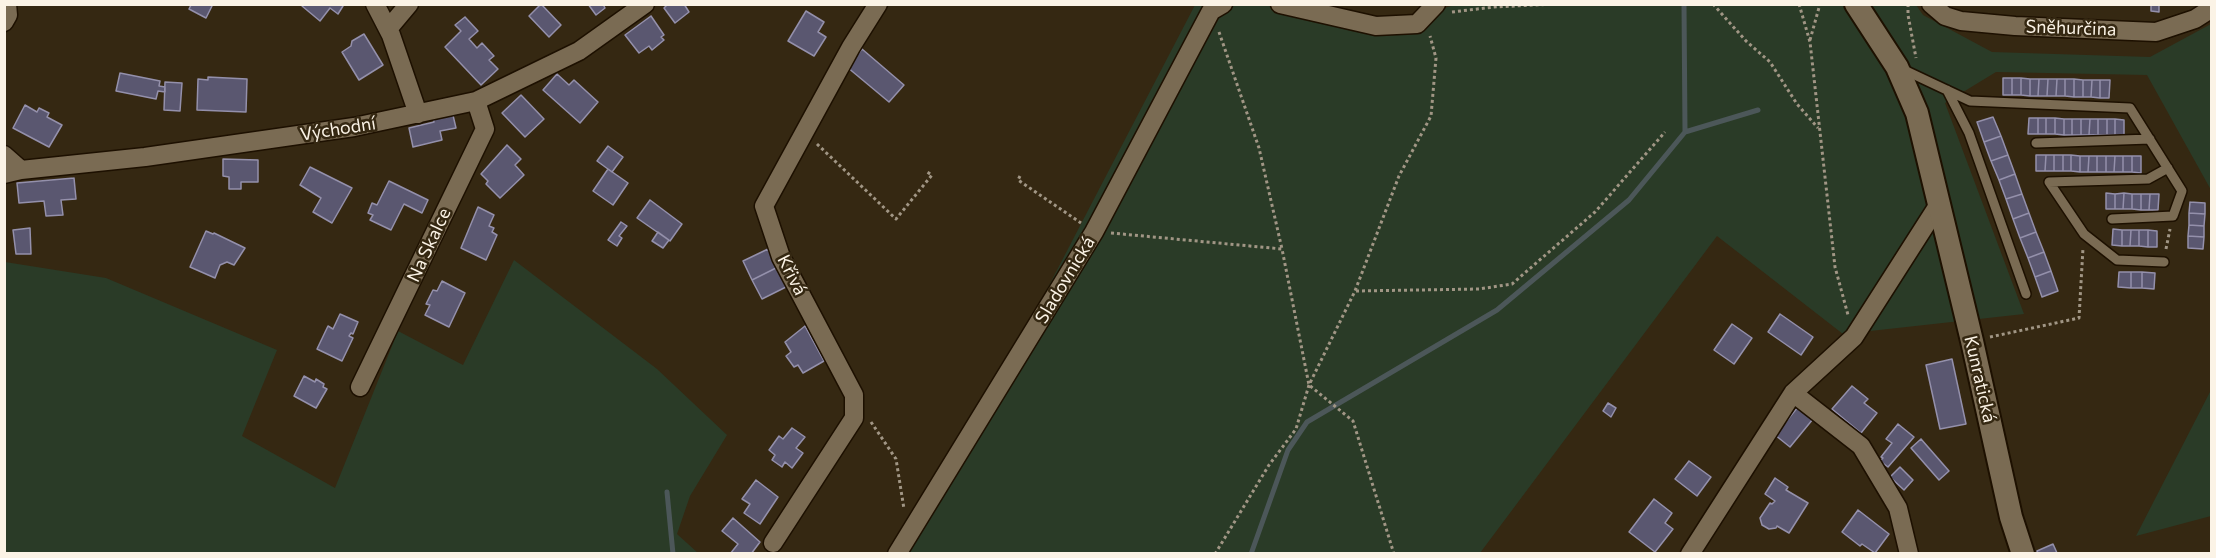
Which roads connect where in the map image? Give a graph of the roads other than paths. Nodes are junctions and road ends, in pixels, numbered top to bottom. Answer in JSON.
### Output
{"nodes":[{"id":1,"x":375,"y":4,"type":"edge"},
{"id":2,"x":409,"y":4,"type":"edge"},
{"id":3,"x":645,"y":4,"type":"edge"},
{"id":4,"x":878,"y":4,"type":"edge"},
{"id":5,"x":1281,"y":4,"type":"edge"},
{"id":6,"x":1856,"y":4,"type":"edge"},
{"id":7,"x":1931,"y":4,"type":"edge"},
{"id":8,"x":1217,"y":8,"type":"edge"},
{"id":9,"x":2211,"y":8,"type":"edge"},
{"id":10,"x":1430,"y":10,"type":"edge"},
{"id":11,"x":388,"y":29,"type":"junction"},
{"id":12,"x":1897,"y":67,"type":"junction"},
{"id":13,"x":1947,"y":90,"type":"junction"},
{"id":14,"x":476,"y":101,"type":"junction"},
{"id":15,"x":418,"y":114,"type":"junction"},
{"id":16,"x":2150,"y":139,"type":"junction"},
{"id":17,"x":2036,"y":143,"type":"dead end"},
{"id":18,"x":4,"y":155,"type":"edge"},
{"id":19,"x":2168,"y":168,"type":"junction"},
{"id":20,"x":13,"y":172,"type":"edge"},
{"id":21,"x":1940,"y":204,"type":"junction"},
{"id":22,"x":2112,"y":219,"type":"dead end"},
{"id":23,"x":2164,"y":262,"type":"road end"},
{"id":24,"x":2026,"y":294,"type":"dead end"},
{"id":25,"x":360,"y":387,"type":"dead end"},
{"id":26,"x":1793,"y":393,"type":"junction"},
{"id":27,"x":773,"y":543,"type":"dead end"},
{"id":28,"x":897,"y":554,"type":"edge"},
{"id":29,"x":1690,"y":554,"type":"edge"},
{"id":30,"x":1909,"y":554,"type":"edge"},
{"id":31,"x":2023,"y":554,"type":"edge"}],
"edges":[{"from":1,"to":11,"type":"street"},
{"from":2,"to":11,"type":"street"},
{"from":3,"to":14,"type":"street","name":"Východní"},
{"from":4,"to":27,"type":"street","name":"Křivá"},
{"from":5,"to":10,"type":"street"},
{"from":6,"to":12,"type":"street","name":"Kunratická"},
{"from":7,"to":9,"type":"street","name":"Sněhurčina"},
{"from":8,"to":28,"type":"street","name":"Sladovnická"},
{"from":11,"to":15,"type":"street"},
{"from":12,"to":13,"type":"lane"},
{"from":12,"to":21,"type":"street","name":"Kunratická"},
{"from":13,"to":16,"type":"lane"},
{"from":13,"to":24,"type":"lane"},
{"from":14,"to":15,"type":"street","name":"Východní"},
{"from":14,"to":25,"type":"street","name":"Na Skalce"},
{"from":15,"to":20,"type":"street","name":"Východní"},
{"from":16,"to":17,"type":"lane"},
{"from":16,"to":19,"type":"lane"},
{"from":18,"to":20,"type":"street"},
{"from":19,"to":22,"type":"lane"},
{"from":19,"to":23,"type":"lane"},
{"from":21,"to":26,"type":"street"},
{"from":21,"to":31,"type":"street","name":"Kunratická"},
{"from":26,"to":29,"type":"street"},
{"from":26,"to":30,"type":"street"}]}
